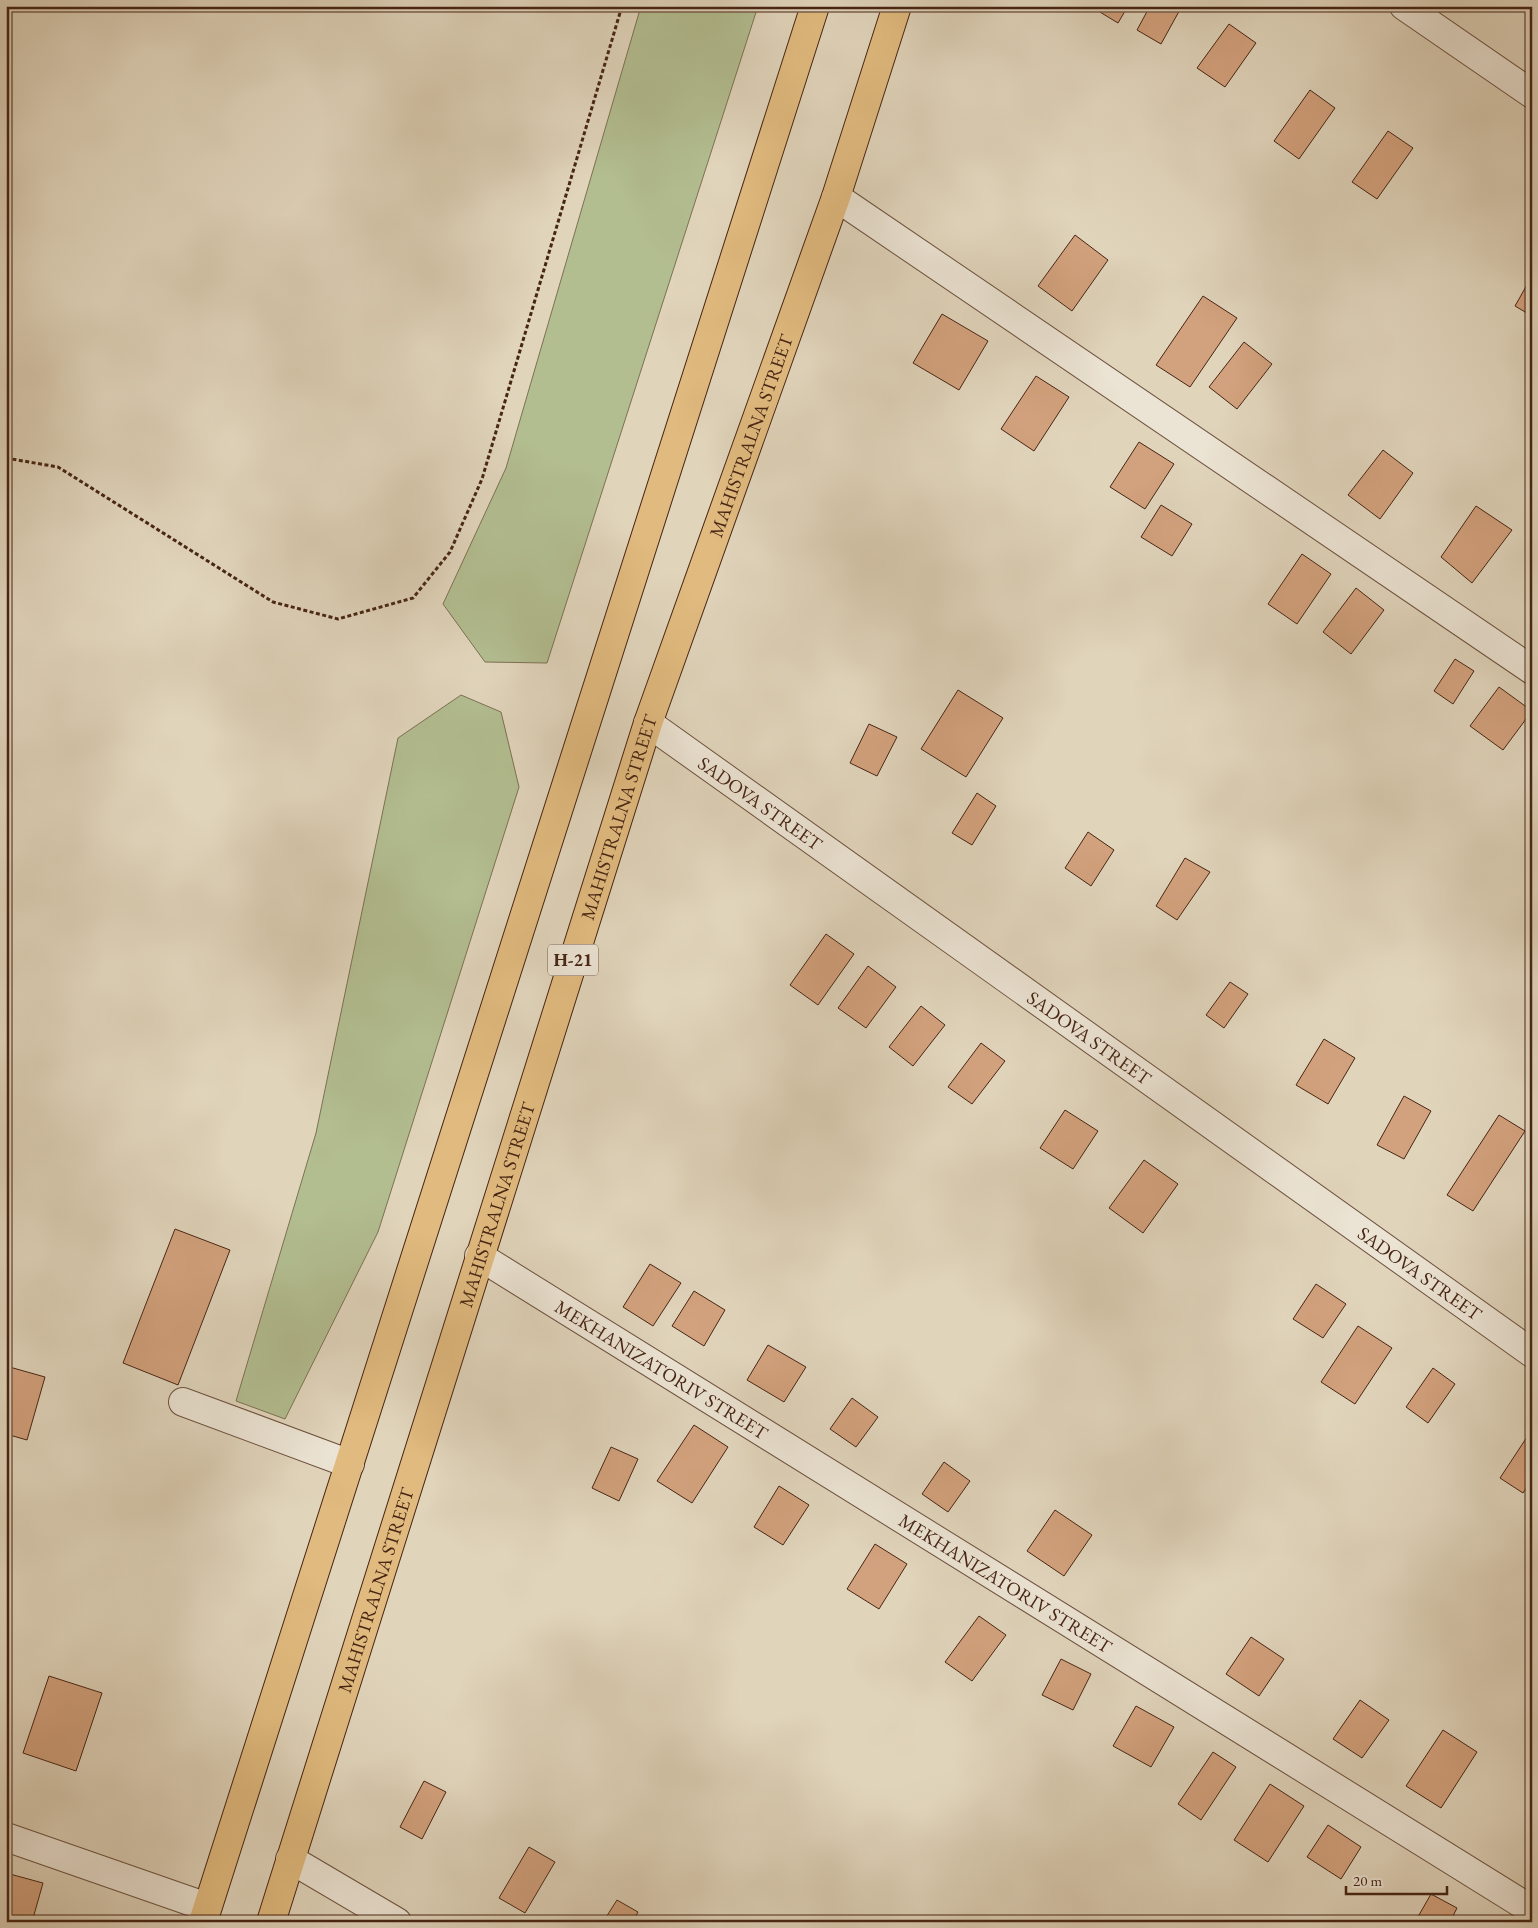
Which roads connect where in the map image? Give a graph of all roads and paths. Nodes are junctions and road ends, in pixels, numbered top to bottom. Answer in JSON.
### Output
{"nodes":[{"id":1,"x":622,"y":6,"type":"edge"},
{"id":2,"x":815,"y":6,"type":"edge"},
{"id":3,"x":897,"y":6,"type":"edge"},
{"id":4,"x":1404,"y":6,"type":"edge"},
{"id":5,"x":1532,"y":94,"type":"edge"},
{"id":6,"x":836,"y":197,"type":"junction"},
{"id":7,"x":6,"y":458,"type":"edge"},
{"id":8,"x":1532,"y":670,"type":"edge"},
{"id":9,"x":648,"y":723,"type":"junction"},
{"id":10,"x":479,"y":1256,"type":"junction"},
{"id":11,"x":1532,"y":1353,"type":"edge"},
{"id":12,"x":183,"y":1402,"type":"dead end"},
{"id":13,"x":350,"y":1464,"type":"junction"},
{"id":14,"x":6,"y":1837,"type":"edge"},
{"id":15,"x":290,"y":1859,"type":"junction"},
{"id":16,"x":1532,"y":1910,"type":"edge"},
{"id":17,"x":205,"y":1914,"type":"edge"},
{"id":18,"x":271,"y":1922,"type":"edge"},
{"id":19,"x":397,"y":1922,"type":"edge"}],
"edges":[{"from":1,"to":7,"type":"path"},
{"from":2,"to":13,"type":"main road"},
{"from":3,"to":6,"type":"main road","name":"MAHISTRALNA STREET","number":"Н-21"},
{"from":4,"to":5,"type":"street"},
{"from":6,"to":8,"type":"street"},
{"from":6,"to":9,"type":"main road","name":"MAHISTRALNA STREET","number":"Н-21"},
{"from":9,"to":10,"type":"main road","name":"MAHISTRALNA STREET","number":"Н-21"},
{"from":9,"to":11,"type":"street","name":"SADOVA STREET"},
{"from":10,"to":15,"type":"main road","name":"MAHISTRALNA STREET","number":"Н-21"},
{"from":10,"to":16,"type":"street","name":"MEKHANIZATORIV STREET"},
{"from":12,"to":13,"type":"street"},
{"from":13,"to":17,"type":"main road"},
{"from":14,"to":17,"type":"street"},
{"from":15,"to":18,"type":"main road","name":"MAHISTRALNA STREET","number":"Н-21"},
{"from":15,"to":19,"type":"street"}]}
